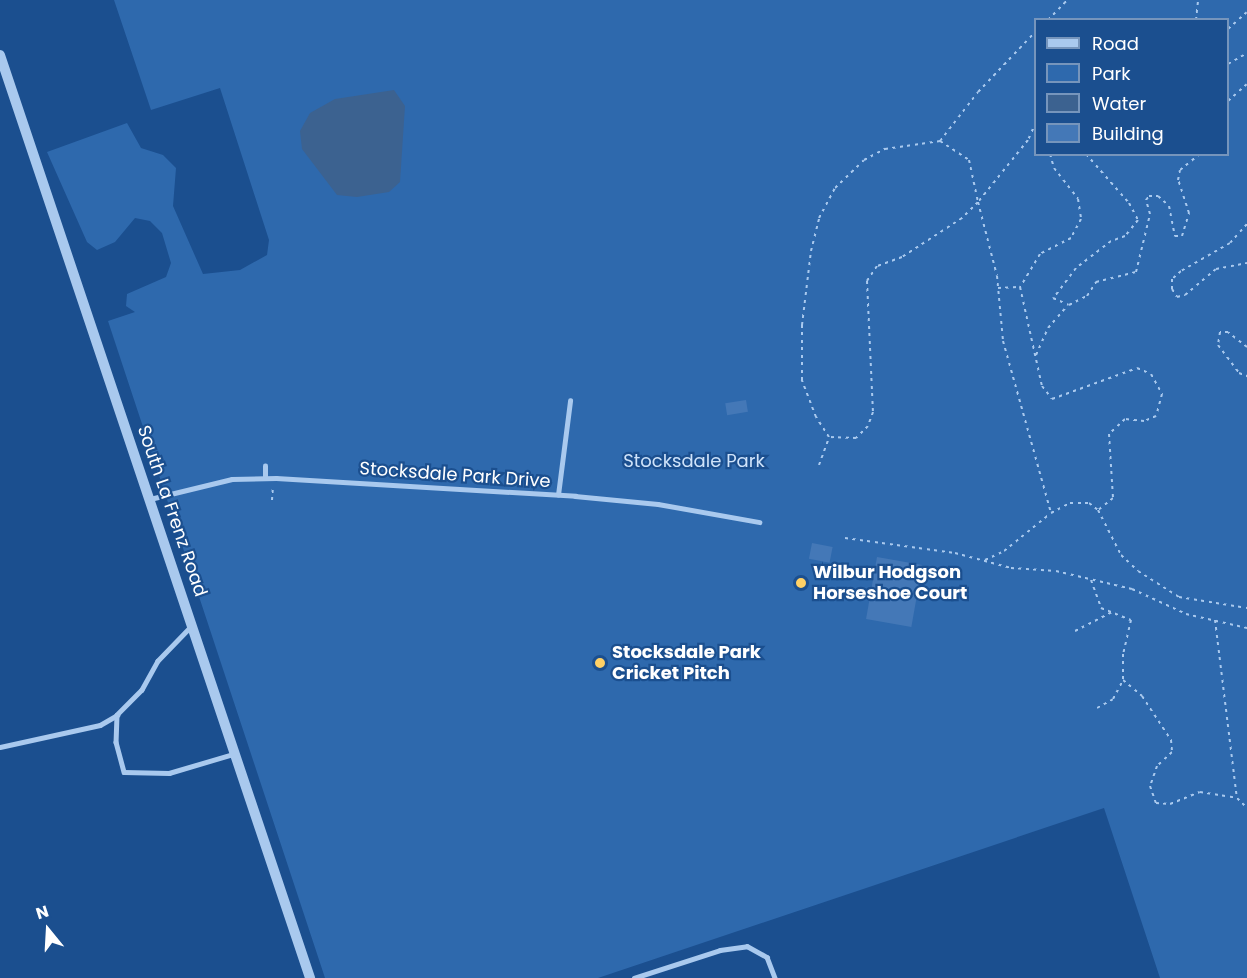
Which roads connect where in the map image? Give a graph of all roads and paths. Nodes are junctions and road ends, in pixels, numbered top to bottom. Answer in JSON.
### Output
{"nodes":[{"id":1,"x":1066,"y":0,"type":"edge"},
{"id":2,"x":1198,"y":0,"type":"edge"},
{"id":3,"x":1247,"y":12,"type":"edge"},
{"id":4,"x":1050,"y":18,"type":"edge"},
{"id":5,"x":1196,"y":18,"type":"edge"},
{"id":6,"x":1229,"y":27,"type":"edge"},
{"id":7,"x":1034,"y":32,"type":"edge"},
{"id":8,"x":1247,"y":53,"type":"edge"},
{"id":9,"x":0,"y":55,"type":"edge"},
{"id":10,"x":1229,"y":63,"type":"edge"},
{"id":11,"x":1247,"y":84,"type":"edge"},
{"id":12,"x":1229,"y":99,"type":"edge"},
{"id":13,"x":1034,"y":125,"type":"edge"},
{"id":14,"x":940,"y":141,"type":"junction"},
{"id":15,"x":1051,"y":156,"type":"edge"},
{"id":16,"x":1088,"y":156,"type":"edge"},
{"id":17,"x":1198,"y":156,"type":"edge"},
{"id":18,"x":978,"y":202,"type":"junction"},
{"id":19,"x":1247,"y":224,"type":"edge"},
{"id":20,"x":1247,"y":263,"type":"edge"},
{"id":21,"x":1020,"y":287,"type":"junction"},
{"id":22,"x":998,"y":288,"type":"junction"},
{"id":23,"x":1069,"y":305,"type":"junction"},
{"id":24,"x":1247,"y":347,"type":"edge"},
{"id":25,"x":1036,"y":355,"type":"junction"},
{"id":26,"x":1247,"y":376,"type":"edge"},
{"id":27,"x":570,"y":401,"type":"dead end"},
{"id":28,"x":829,"y":437,"type":"junction"},
{"id":29,"x":819,"y":465,"type":"dead end"},
{"id":30,"x":266,"y":466,"type":"dead end"},
{"id":31,"x":265,"y":478,"type":"junction"},
{"id":32,"x":273,"y":478,"type":"junction"},
{"id":33,"x":558,"y":495,"type":"junction"},
{"id":34,"x":150,"y":499,"type":"junction"},
{"id":35,"x":273,"y":500,"type":"dead end"},
{"id":36,"x":1098,"y":510,"type":"junction"},
{"id":37,"x":1051,"y":513,"type":"junction"},
{"id":38,"x":759,"y":522,"type":"dead end"},
{"id":39,"x":845,"y":538,"type":"dead end"},
{"id":40,"x":985,"y":560,"type":"junction"},
{"id":41,"x":1091,"y":580,"type":"junction"},
{"id":42,"x":1247,"y":608,"type":"edge"},
{"id":43,"x":1112,"y":612,"type":"junction"},
{"id":44,"x":1215,"y":620,"type":"junction"},
{"id":45,"x":194,"y":625,"type":"junction"},
{"id":46,"x":1247,"y":628,"type":"edge"},
{"id":47,"x":1075,"y":631,"type":"dead end"},
{"id":48,"x":1123,"y":680,"type":"junction"},
{"id":49,"x":1097,"y":708,"type":"dead end"},
{"id":50,"x":117,"y":715,"type":"junction"},
{"id":51,"x":0,"y":747,"type":"edge"},
{"id":52,"x":236,"y":753,"type":"junction"},
{"id":53,"x":1238,"y":798,"type":"junction"},
{"id":54,"x":1247,"y":808,"type":"edge"},
{"id":55,"x":310,"y":978,"type":"edge"},
{"id":56,"x":634,"y":978,"type":"edge"},
{"id":57,"x":775,"y":978,"type":"edge"}],
"edges":[{"from":1,"to":4,"type":"path"},
{"from":2,"to":5,"type":"path"},
{"from":3,"to":6,"type":"path"},
{"from":7,"to":14,"type":"path"},
{"from":8,"to":10,"type":"path"},
{"from":9,"to":34,"type":"street","name":"South La Frenz Road"},
{"from":11,"to":12,"type":"path"},
{"from":13,"to":18,"type":"path"},
{"from":14,"to":18,"type":"path"},
{"from":14,"to":28,"type":"path"},
{"from":15,"to":21,"type":"path"},
{"from":16,"to":23,"type":"path"},
{"from":17,"to":23,"type":"path"},
{"from":18,"to":22,"type":"path"},
{"from":18,"to":28,"type":"path"},
{"from":19,"to":20,"type":"path"},
{"from":21,"to":22,"type":"path"},
{"from":21,"to":25,"type":"path"},
{"from":22,"to":37,"type":"path"},
{"from":23,"to":25,"type":"path"},
{"from":24,"to":26,"type":"path"},
{"from":25,"to":36,"type":"path"},
{"from":27,"to":33,"type":"lane"},
{"from":28,"to":29,"type":"path"},
{"from":30,"to":31,"type":"lane"},
{"from":31,"to":32,"type":"lane","name":"Stocksdale Park Drive"},
{"from":31,"to":34,"type":"lane","name":"Stocksdale Park Drive"},
{"from":32,"to":33,"type":"lane","name":"Stocksdale Park Drive"},
{"from":32,"to":35,"type":"path"},
{"from":33,"to":38,"type":"lane","name":"Stocksdale Park Drive"},
{"from":34,"to":45,"type":"street","name":"South La Frenz Road"},
{"from":36,"to":37,"type":"path"},
{"from":36,"to":42,"type":"path"},
{"from":37,"to":40,"type":"path"},
{"from":39,"to":40,"type":"path"},
{"from":40,"to":41,"type":"path"},
{"from":41,"to":43,"type":"path"},
{"from":41,"to":44,"type":"path"},
{"from":43,"to":47,"type":"path"},
{"from":43,"to":48,"type":"path"},
{"from":44,"to":46,"type":"path"},
{"from":44,"to":53,"type":"path"},
{"from":45,"to":50,"type":"lane"},
{"from":45,"to":52,"type":"street","name":"South La Frenz Road"},
{"from":48,"to":49,"type":"path"},
{"from":48,"to":53,"type":"path"},
{"from":50,"to":51,"type":"lane"},
{"from":50,"to":52,"type":"lane"},
{"from":52,"to":55,"type":"street","name":"South La Frenz Road"},
{"from":53,"to":54,"type":"path"},
{"from":56,"to":57,"type":"lane"}]}
